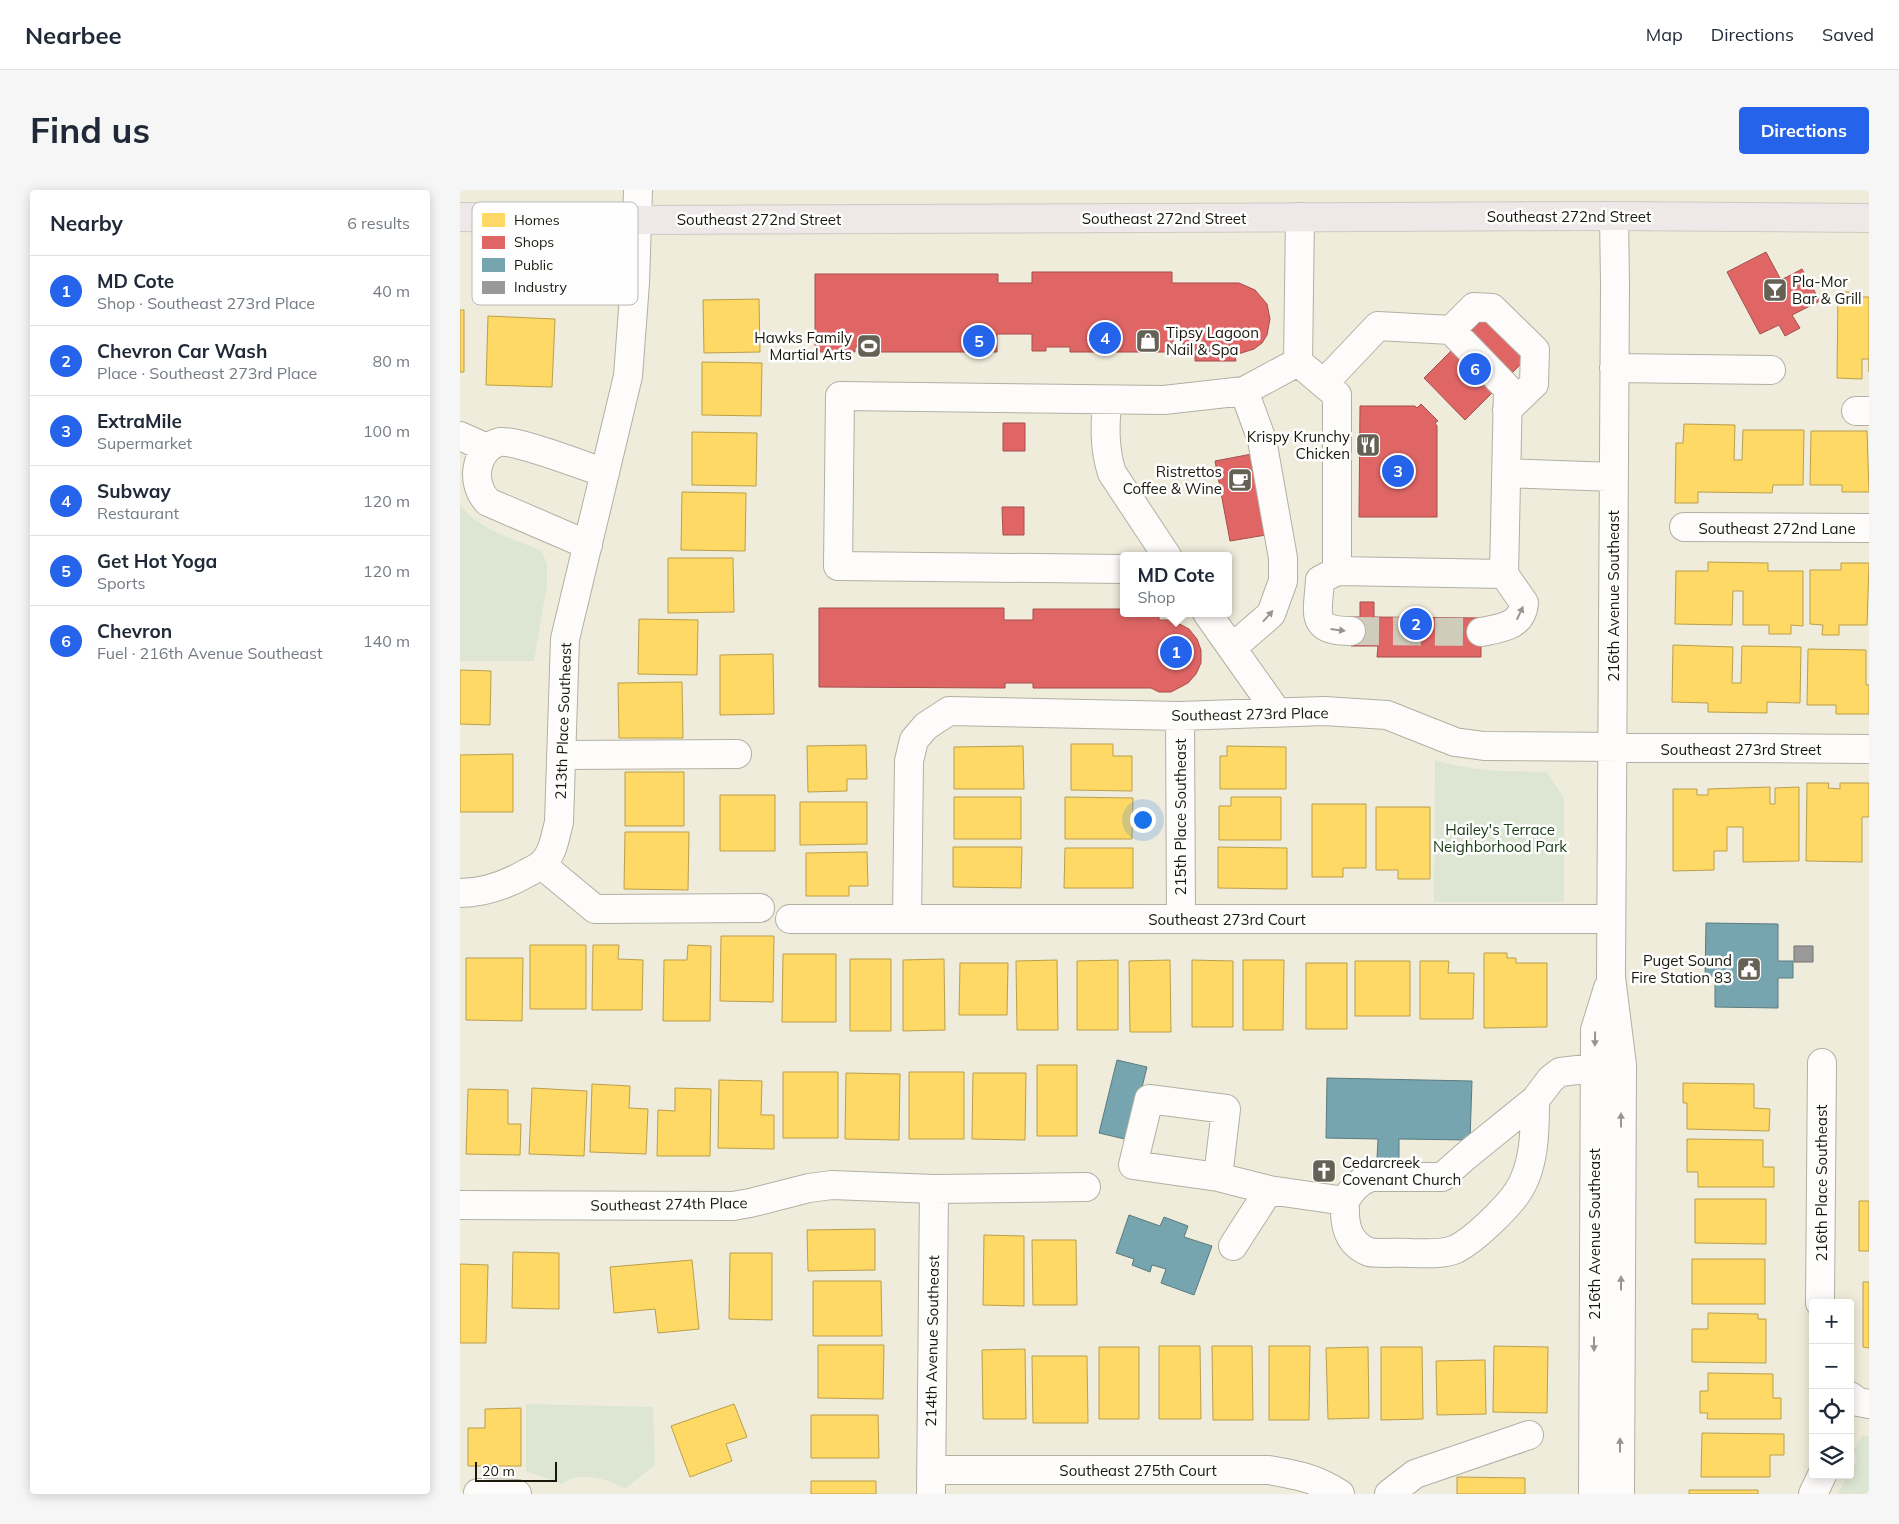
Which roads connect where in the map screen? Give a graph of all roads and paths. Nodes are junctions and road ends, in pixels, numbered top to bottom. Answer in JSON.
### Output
{"nodes":[{"id":1,"x":1614,"y":216,"type":"junction"},
{"id":2,"x":1300,"y":217,"type":"junction"},
{"id":3,"x":1869,"y":218,"type":"edge"},
{"id":4,"x":638,"y":220,"type":"edge"},
{"id":5,"x":633,"y":305,"type":"edge"},
{"id":6,"x":1451,"y":330,"type":"junction"},
{"id":7,"x":1298,"y":362,"type":"junction"},
{"id":8,"x":1614,"y":368,"type":"junction"},
{"id":9,"x":1771,"y":370,"type":"dead end"},
{"id":10,"x":1324,"y":384,"type":"junction"},
{"id":11,"x":1244,"y":391,"type":"junction"},
{"id":12,"x":1107,"y":400,"type":"junction"},
{"id":13,"x":1508,"y":410,"type":"junction"},
{"id":14,"x":460,"y":436,"type":"edge"},
{"id":15,"x":487,"y":448,"type":"junction"},
{"id":16,"x":605,"y":473,"type":"junction"},
{"id":17,"x":1506,"y":474,"type":"junction"},
{"id":18,"x":1614,"y":477,"type":"junction"},
{"id":19,"x":1684,"y":527,"type":"dead end"},
{"id":20,"x":1869,"y":528,"type":"edge"},
{"id":21,"x":588,"y":545,"type":"junction"},
{"id":22,"x":1159,"y":552,"type":"edge"},
{"id":23,"x":1120,"y":570,"type":"edge"},
{"id":24,"x":1337,"y":571,"type":"junction"},
{"id":25,"x":1504,"y":574,"type":"junction"},
{"id":26,"x":1210,"y":617,"type":"edge"},
{"id":27,"x":1351,"y":631,"type":"tunnel mouth"},
{"id":28,"x":1481,"y":632,"type":"tunnel mouth"},
{"id":29,"x":1232,"y":648,"type":"junction"},
{"id":30,"x":1277,"y":712,"type":"junction"},
{"id":31,"x":1180,"y":716,"type":"junction"},
{"id":32,"x":1612,"y":748,"type":"junction"},
{"id":33,"x":1869,"y":750,"type":"edge"},
{"id":34,"x":737,"y":754,"type":"dead end"},
{"id":35,"x":561,"y":756,"type":"junction"},
{"id":36,"x":542,"y":865,"type":"junction"},
{"id":37,"x":460,"y":893,"type":"edge"},
{"id":38,"x":760,"y":908,"type":"dead end"},
{"id":39,"x":907,"y":919,"type":"junction"},
{"id":40,"x":1181,"y":919,"type":"junction"},
{"id":41,"x":1611,"y":919,"type":"junction"},
{"id":42,"x":790,"y":920,"type":"dead end"},
{"id":43,"x":1611,"y":977,"type":"junction"},
{"id":44,"x":1822,"y":1063,"type":"dead end"},
{"id":45,"x":1595,"y":1068,"type":"junction"},
{"id":46,"x":1535,"y":1100,"type":"junction"},
{"id":47,"x":1218,"y":1177,"type":"dead end"},
{"id":48,"x":1086,"y":1187,"type":"dead end"},
{"id":49,"x":934,"y":1189,"type":"junction"},
{"id":50,"x":1269,"y":1190,"type":"junction"},
{"id":51,"x":1344,"y":1201,"type":"junction"},
{"id":52,"x":460,"y":1204,"type":"edge"},
{"id":53,"x":1233,"y":1246,"type":"dead end"},
{"id":54,"x":1820,"y":1299,"type":"edge"},
{"id":55,"x":1529,"y":1435,"type":"dead end"},
{"id":56,"x":1820,"y":1479,"type":"edge"},
{"id":57,"x":931,"y":1482,"type":"edge"},
{"id":58,"x":1148,"y":1482,"type":"edge"},
{"id":59,"x":478,"y":1493,"type":"dead end"},
{"id":60,"x":517,"y":1494,"type":"edge"},
{"id":61,"x":1340,"y":1494,"type":"edge"},
{"id":62,"x":1389,"y":1494,"type":"edge"},
{"id":63,"x":1593,"y":1494,"type":"edge"},
{"id":64,"x":1620,"y":1494,"type":"edge"},
{"id":65,"x":1813,"y":1494,"type":"edge"}],
"edges":[{"from":1,"to":2,"type":"main road","name":"Southeast 272nd Street"},
{"from":1,"to":3,"type":"main road","name":"Southeast 272nd Street"},
{"from":1,"to":8,"type":"street","name":"216th Avenue Southeast"},
{"from":2,"to":4,"type":"main road","name":"Southeast 272nd Street"},
{"from":2,"to":7,"type":"street"},
{"from":5,"to":16,"type":"street","name":"213th Place Southeast"},
{"from":6,"to":10,"type":"street"},
{"from":6,"to":13,"type":"street"},
{"from":6,"to":13,"type":"street"},
{"from":7,"to":10,"type":"street"},
{"from":7,"to":11,"type":"street"},
{"from":8,"to":9,"type":"street"},
{"from":8,"to":18,"type":"street","name":"216th Avenue Southeast"},
{"from":10,"to":24,"type":"street"},
{"from":11,"to":12,"type":"street"},
{"from":29,"to":11,"type":"street","one_way":true},
{"from":12,"to":22,"type":"street"},
{"from":12,"to":23,"type":"street"},
{"from":13,"to":17,"type":"street"},
{"from":14,"to":15,"type":"street"},
{"from":15,"to":16,"type":"street"},
{"from":15,"to":21,"type":"street"},
{"from":16,"to":21,"type":"street","name":"213th Place Southeast"},
{"from":17,"to":18,"type":"street"},
{"from":17,"to":25,"type":"street"},
{"from":18,"to":32,"type":"street","name":"216th Avenue Southeast"},
{"from":19,"to":20,"type":"street","name":"Southeast 272nd Lane"},
{"from":21,"to":35,"type":"street","name":"213th Place Southeast"},
{"from":24,"to":25,"type":"street"},
{"from":24,"to":27,"type":"street","one_way":true},
{"from":28,"to":25,"type":"street","one_way":true},
{"from":26,"to":29,"type":"street"},
{"from":29,"to":30,"type":"street"},
{"from":30,"to":31,"type":"street","name":"Southeast 273rd Place"},
{"from":30,"to":32,"type":"street","name":"Southeast 273rd Place"},
{"from":31,"to":39,"type":"street","name":"Southeast 273rd Place"},
{"from":31,"to":40,"type":"street","name":"215th Place Southeast"},
{"from":32,"to":33,"type":"street","name":"Southeast 273rd Street"},
{"from":32,"to":41,"type":"street","name":"216th Avenue Southeast"},
{"from":34,"to":35,"type":"street"},
{"from":35,"to":36,"type":"street","name":"213th Place Southeast"},
{"from":36,"to":37,"type":"street"},
{"from":36,"to":38,"type":"street"},
{"from":39,"to":40,"type":"street","name":"Southeast 273rd Court"},
{"from":39,"to":42,"type":"street","name":"Southeast 273rd Court"},
{"from":40,"to":41,"type":"street","name":"Southeast 273rd Court"},
{"from":41,"to":43,"type":"street","name":"216th Avenue Southeast"},
{"from":43,"to":45,"type":"street","name":"216th Avenue Southeast","one_way":true},
{"from":64,"to":43,"type":"street","name":"216th Avenue Southeast","one_way":true},
{"from":44,"to":54,"type":"street","name":"216th Place Southeast"},
{"from":45,"to":46,"type":"street"},
{"from":45,"to":63,"type":"street","name":"216th Avenue Southeast","one_way":true},
{"from":46,"to":51,"type":"street"},
{"from":46,"to":51,"type":"street"},
{"from":47,"to":50,"type":"street"},
{"from":48,"to":49,"type":"street","name":"Southeast 274th Place"},
{"from":49,"to":52,"type":"street","name":"Southeast 274th Place"},
{"from":49,"to":57,"type":"street","name":"214th Avenue Southeast"},
{"from":50,"to":51,"type":"street"},
{"from":50,"to":53,"type":"street"},
{"from":55,"to":62,"type":"street"},
{"from":56,"to":65,"type":"street"},
{"from":57,"to":58,"type":"street","name":"Southeast 275th Court"},
{"from":58,"to":61,"type":"street","name":"Southeast 275th Court"},
{"from":59,"to":60,"type":"street"}]}
